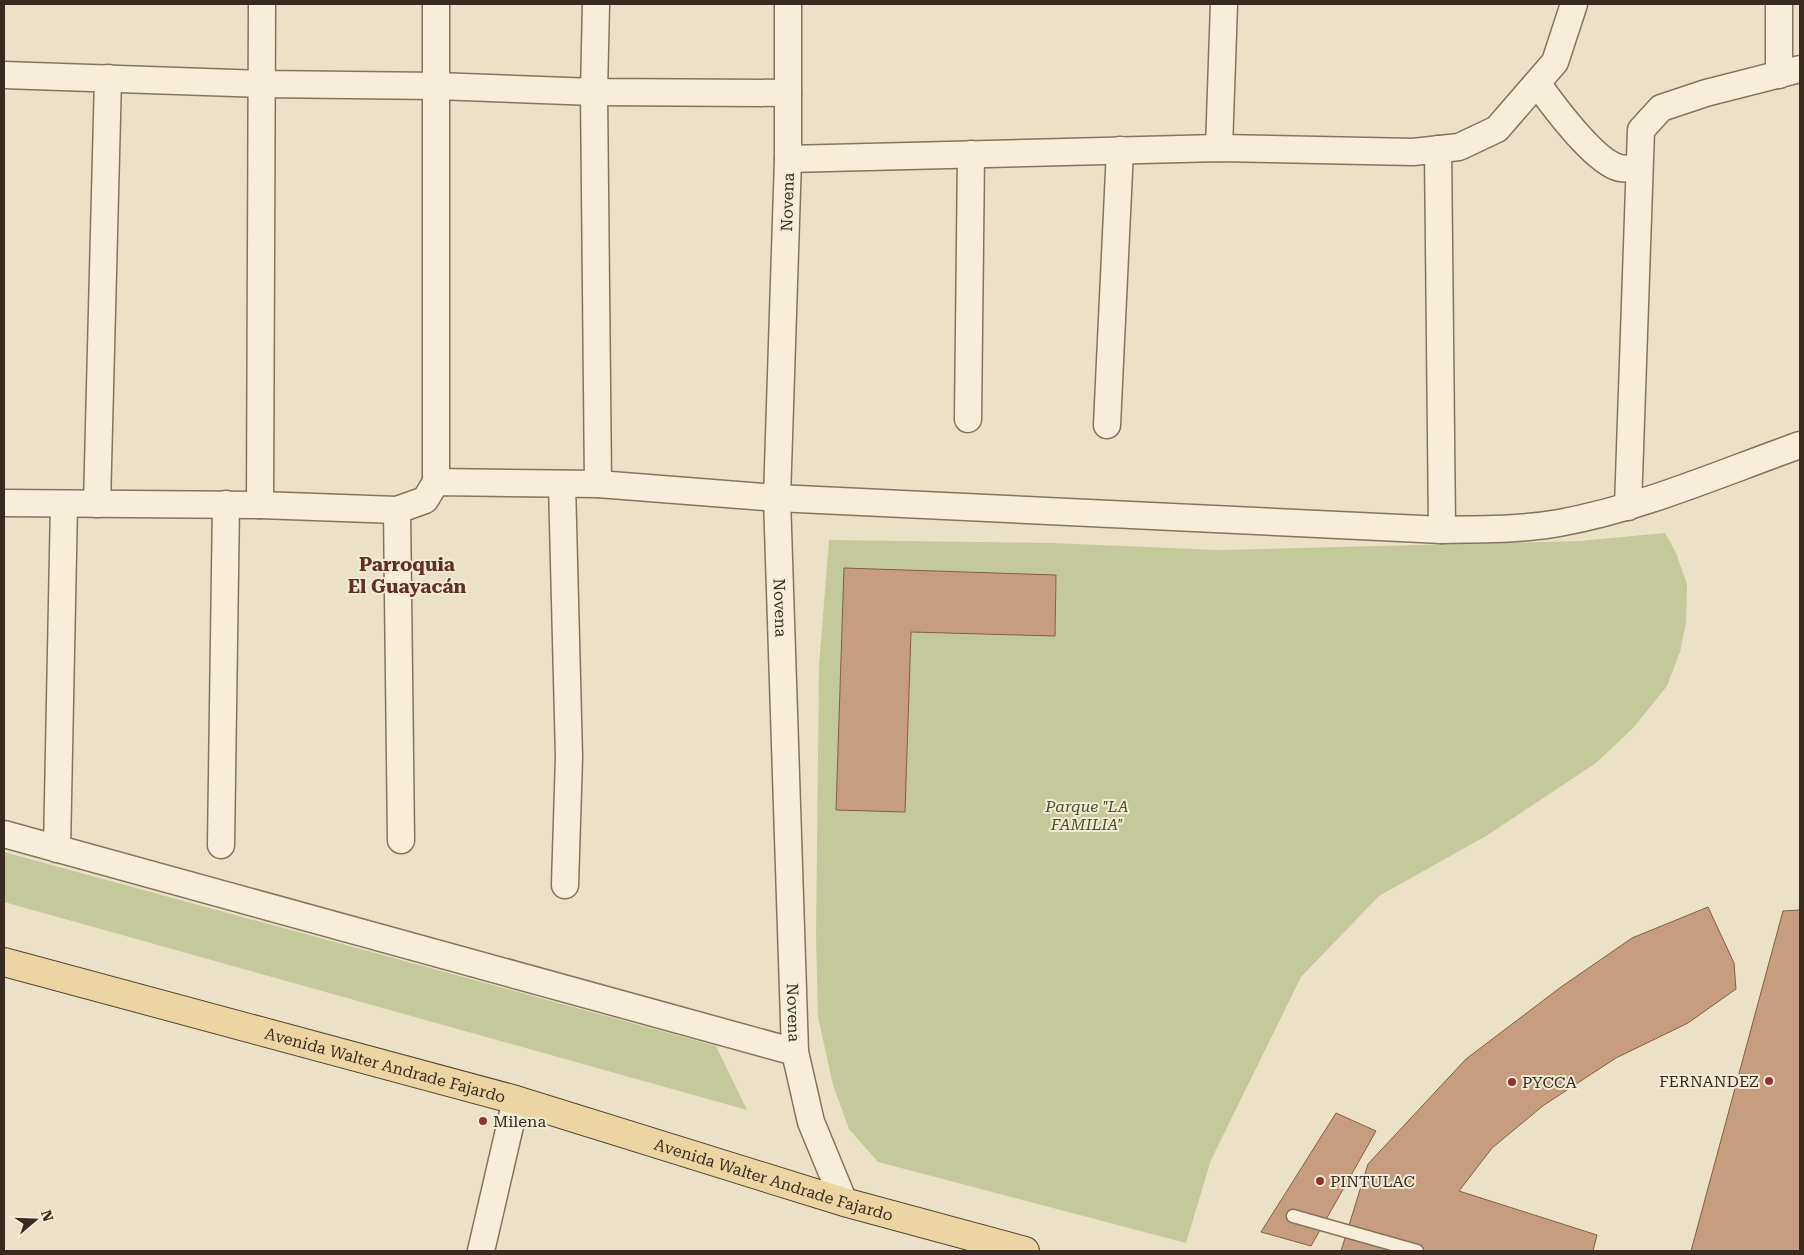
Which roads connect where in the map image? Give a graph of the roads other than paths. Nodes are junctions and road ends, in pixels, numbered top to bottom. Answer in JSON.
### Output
{"nodes":[{"id":1,"x":262,"y":4,"type":"edge"},
{"id":2,"x":436,"y":4,"type":"edge"},
{"id":3,"x":596,"y":4,"type":"edge"},
{"id":4,"x":788,"y":4,"type":"edge"},
{"id":5,"x":1224,"y":4,"type":"edge"},
{"id":6,"x":1574,"y":4,"type":"edge"},
{"id":7,"x":1779,"y":4,"type":"edge"},
{"id":8,"x":1790,"y":72,"type":"edge"},
{"id":9,"x":4,"y":75,"type":"edge"},
{"id":10,"x":108,"y":78,"type":"junction"},
{"id":11,"x":1537,"y":83,"type":"junction"},
{"id":12,"x":262,"y":84,"type":"junction"},
{"id":13,"x":437,"y":86,"type":"junction"},
{"id":14,"x":594,"y":92,"type":"junction"},
{"id":15,"x":788,"y":93,"type":"junction"},
{"id":16,"x":1219,"y":148,"type":"junction"},
{"id":17,"x":1438,"y":149,"type":"junction"},
{"id":18,"x":1120,"y":150,"type":"junction"},
{"id":19,"x":971,"y":154,"type":"junction"},
{"id":20,"x":788,"y":159,"type":"junction"},
{"id":21,"x":1639,"y":168,"type":"junction"},
{"id":22,"x":968,"y":419,"type":"dead end"},
{"id":23,"x":1107,"y":425,"type":"dead end"},
{"id":24,"x":1800,"y":445,"type":"edge"},
{"id":25,"x":436,"y":482,"type":"junction"},
{"id":26,"x":562,"y":484,"type":"junction"},
{"id":27,"x":598,"y":484,"type":"junction"},
{"id":28,"x":777,"y":498,"type":"junction"},
{"id":29,"x":4,"y":503,"type":"edge"},
{"id":30,"x":64,"y":504,"type":"junction"},
{"id":31,"x":97,"y":504,"type":"junction"},
{"id":32,"x":226,"y":504,"type":"junction"},
{"id":33,"x":260,"y":505,"type":"junction"},
{"id":34,"x":1628,"y":507,"type":"junction"},
{"id":35,"x":397,"y":510,"type":"junction"},
{"id":36,"x":1442,"y":530,"type":"junction"},
{"id":37,"x":4,"y":834,"type":"edge"},
{"id":38,"x":401,"y":840,"type":"dead end"},
{"id":39,"x":221,"y":845,"type":"dead end"},
{"id":40,"x":57,"y":849,"type":"junction"},
{"id":41,"x":565,"y":886,"type":"dead end"},
{"id":42,"x":4,"y":962,"type":"edge"},
{"id":43,"x":795,"y":1052,"type":"junction"},
{"id":44,"x":516,"y":1100,"type":"junction"},
{"id":45,"x":844,"y":1202,"type":"junction"},
{"id":46,"x":1293,"y":1216,"type":"dead end"},
{"id":47,"x":994,"y":1247,"type":"edge"},
{"id":48,"x":481,"y":1251,"type":"edge"},
{"id":49,"x":1025,"y":1251,"type":"edge"},
{"id":50,"x":1417,"y":1251,"type":"edge"}],
"edges":[{"from":1,"to":12,"type":"street"},
{"from":2,"to":13,"type":"street"},
{"from":3,"to":14,"type":"street"},
{"from":4,"to":15,"type":"street","name":"Novena"},
{"from":5,"to":16,"type":"street"},
{"from":6,"to":11,"type":"street"},
{"from":7,"to":8,"type":"street"},
{"from":8,"to":21,"type":"street"},
{"from":9,"to":10,"type":"street"},
{"from":10,"to":12,"type":"street"},
{"from":10,"to":31,"type":"street"},
{"from":11,"to":17,"type":"street"},
{"from":11,"to":21,"type":"street"},
{"from":12,"to":13,"type":"street"},
{"from":12,"to":33,"type":"street"},
{"from":13,"to":14,"type":"street"},
{"from":13,"to":25,"type":"street"},
{"from":14,"to":15,"type":"street"},
{"from":14,"to":27,"type":"street"},
{"from":15,"to":20,"type":"street","name":"Novena"},
{"from":16,"to":17,"type":"street"},
{"from":16,"to":18,"type":"street"},
{"from":17,"to":36,"type":"street"},
{"from":18,"to":19,"type":"street"},
{"from":18,"to":23,"type":"street"},
{"from":19,"to":20,"type":"street"},
{"from":19,"to":22,"type":"street"},
{"from":20,"to":28,"type":"street","name":"Novena"},
{"from":21,"to":34,"type":"street"},
{"from":24,"to":34,"type":"street"},
{"from":25,"to":26,"type":"street"},
{"from":25,"to":35,"type":"street"},
{"from":26,"to":27,"type":"street"},
{"from":26,"to":41,"type":"street"},
{"from":27,"to":28,"type":"street"},
{"from":28,"to":36,"type":"street"},
{"from":28,"to":43,"type":"street","name":"Novena"},
{"from":29,"to":30,"type":"street"},
{"from":30,"to":31,"type":"street"},
{"from":30,"to":40,"type":"street"},
{"from":31,"to":32,"type":"street"},
{"from":32,"to":33,"type":"street"},
{"from":32,"to":39,"type":"street"},
{"from":33,"to":35,"type":"street"},
{"from":34,"to":36,"type":"street"},
{"from":35,"to":38,"type":"street"},
{"from":37,"to":40,"type":"street"},
{"from":40,"to":43,"type":"street"},
{"from":42,"to":44,"type":"main road","name":"Avenida Walter Andrade Fajardo"},
{"from":43,"to":45,"type":"street","name":"Novena"},
{"from":44,"to":45,"type":"main road","name":"Avenida Walter Andrade Fajardo"},
{"from":44,"to":48,"type":"street"},
{"from":45,"to":47,"type":"main road","name":"Avenida Walter Andrade Fajardo"},
{"from":46,"to":50,"type":"lane"},
{"from":47,"to":49,"type":"main road","name":"Avenida Walter Andrade Fajardo"}]}
